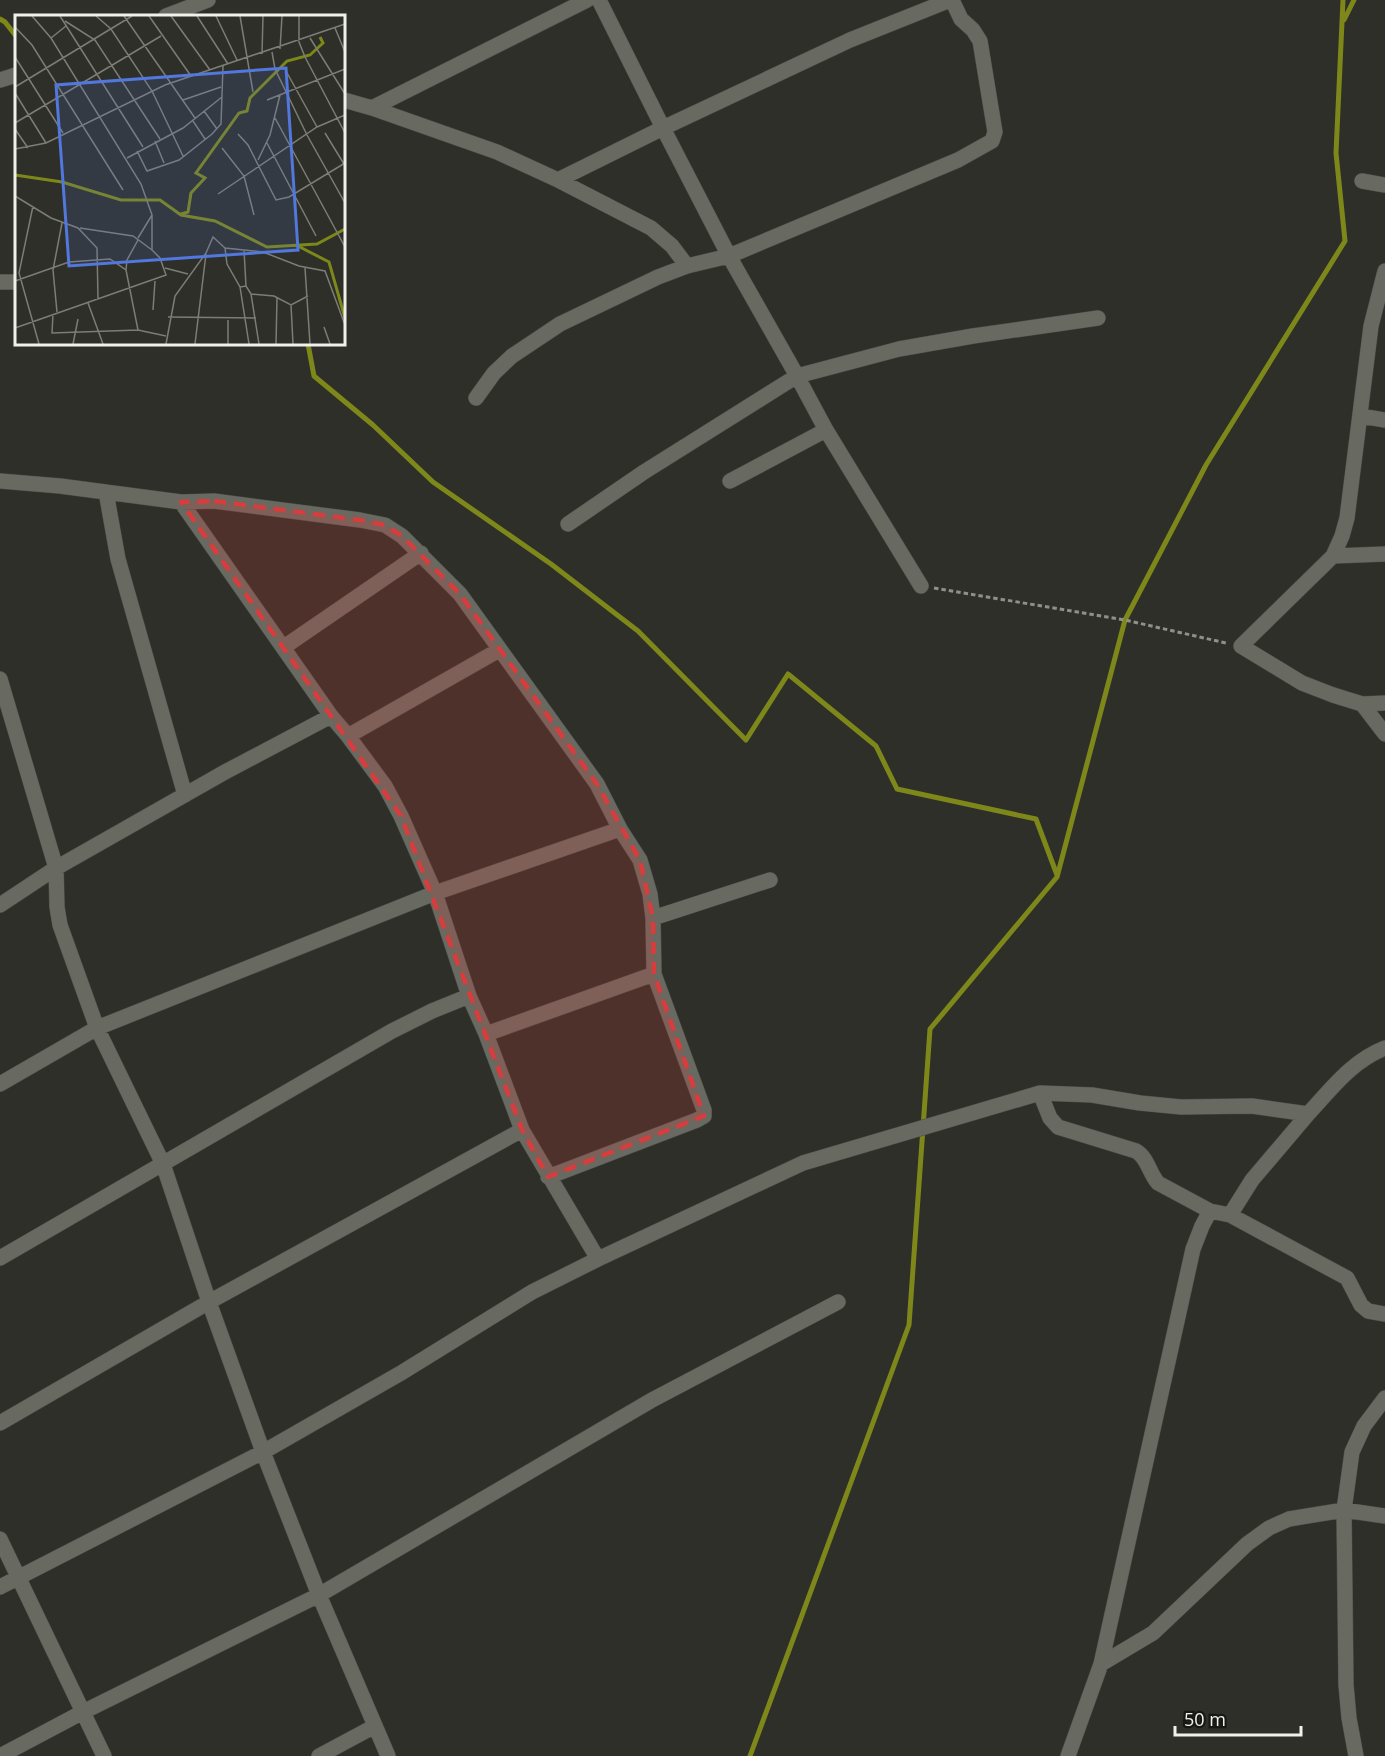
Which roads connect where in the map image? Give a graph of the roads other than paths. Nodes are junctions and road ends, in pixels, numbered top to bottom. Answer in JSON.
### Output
{"nodes":[{"id":1,"x":208,"y":0,"type":"edge"},
{"id":2,"x":587,"y":0,"type":"edge"},
{"id":3,"x":599,"y":0,"type":"edge"},
{"id":4,"x":951,"y":0,"type":"edge"},
{"id":5,"x":174,"y":11,"type":"edge"},
{"id":6,"x":15,"y":75,"type":"edge"},
{"id":7,"x":0,"y":80,"type":"edge"},
{"id":8,"x":345,"y":100,"type":"edge"},
{"id":9,"x":372,"y":108,"type":"junction"},
{"id":10,"x":663,"y":128,"type":"junction"},
{"id":11,"x":558,"y":180,"type":"junction"},
{"id":12,"x":1362,"y":181,"type":"dead end"},
{"id":13,"x":1385,"y":185,"type":"edge"},
{"id":14,"x":729,"y":256,"type":"junction"},
{"id":15,"x":687,"y":266,"type":"junction"},
{"id":16,"x":1385,"y":271,"type":"edge"},
{"id":17,"x":1098,"y":318,"type":"dead end"},
{"id":18,"x":797,"y":376,"type":"junction"},
{"id":19,"x":476,"y":398,"type":"dead end"},
{"id":20,"x":1361,"y":416,"type":"junction"},
{"id":21,"x":1385,"y":420,"type":"edge"},
{"id":22,"x":826,"y":430,"type":"junction"},
{"id":23,"x":0,"y":481,"type":"edge"},
{"id":24,"x":730,"y":481,"type":"dead end"},
{"id":25,"x":106,"y":492,"type":"junction"},
{"id":26,"x":181,"y":502,"type":"junction"},
{"id":27,"x":568,"y":524,"type":"dead end"},
{"id":28,"x":421,"y":554,"type":"junction"},
{"id":29,"x":1385,"y":554,"type":"edge"},
{"id":30,"x":1333,"y":556,"type":"junction"},
{"id":31,"x":921,"y":586,"type":"road end"},
{"id":32,"x":284,"y":647,"type":"junction"},
{"id":33,"x":499,"y":650,"type":"junction"},
{"id":34,"x":0,"y":679,"type":"edge"},
{"id":35,"x":1362,"y":704,"type":"junction"},
{"id":36,"x":1385,"y":704,"type":"edge"},
{"id":37,"x":331,"y":716,"type":"junction"},
{"id":38,"x":14,"y":724,"type":"junction"},
{"id":39,"x":0,"y":733,"type":"edge"},
{"id":40,"x":1385,"y":734,"type":"edge"},
{"id":41,"x":348,"y":736,"type":"junction"},
{"id":42,"x":185,"y":795,"type":"junction"},
{"id":43,"x":620,"y":829,"type":"junction"},
{"id":44,"x":56,"y":868,"type":"junction"},
{"id":45,"x":770,"y":880,"type":"dead end"},
{"id":46,"x":435,"y":893,"type":"junction"},
{"id":47,"x":0,"y":906,"type":"edge"},
{"id":48,"x":653,"y":918,"type":"junction"},
{"id":49,"x":654,"y":974,"type":"junction"},
{"id":50,"x":469,"y":996,"type":"junction"},
{"id":51,"x":97,"y":1028,"type":"junction"},
{"id":52,"x":486,"y":1034,"type":"junction"},
{"id":53,"x":1385,"y":1048,"type":"edge"},
{"id":54,"x":0,"y":1084,"type":"edge"},
{"id":55,"x":1040,"y":1094,"type":"junction"},
{"id":56,"x":1308,"y":1114,"type":"junction"},
{"id":57,"x":522,"y":1130,"type":"junction"},
{"id":58,"x":163,"y":1164,"type":"junction"},
{"id":59,"x":549,"y":1177,"type":"junction"},
{"id":60,"x":1210,"y":1211,"type":"junction"},
{"id":61,"x":1230,"y":1215,"type":"junction"},
{"id":62,"x":0,"y":1258,"type":"edge"},
{"id":63,"x":598,"y":1259,"type":"junction"},
{"id":64,"x":209,"y":1302,"type":"junction"},
{"id":65,"x":838,"y":1302,"type":"dead end"},
{"id":66,"x":1385,"y":1314,"type":"edge"},
{"id":67,"x":1385,"y":1398,"type":"edge"},
{"id":68,"x":0,"y":1423,"type":"edge"},
{"id":69,"x":263,"y":1452,"type":"junction"},
{"id":70,"x":1344,"y":1510,"type":"junction"},
{"id":71,"x":1385,"y":1516,"type":"edge"},
{"id":72,"x":0,"y":1539,"type":"edge"},
{"id":73,"x":19,"y":1577,"type":"junction"},
{"id":74,"x":0,"y":1587,"type":"edge"},
{"id":75,"x":319,"y":1595,"type":"junction"},
{"id":76,"x":1101,"y":1664,"type":"junction"},
{"id":77,"x":83,"y":1712,"type":"junction"},
{"id":78,"x":375,"y":1726,"type":"junction"},
{"id":79,"x":0,"y":1756,"type":"edge"},
{"id":80,"x":104,"y":1756,"type":"edge"},
{"id":81,"x":319,"y":1756,"type":"edge"},
{"id":82,"x":388,"y":1756,"type":"edge"},
{"id":83,"x":1068,"y":1756,"type":"edge"},
{"id":84,"x":1356,"y":1756,"type":"edge"}],
"edges":[{"from":1,"to":5,"type":"street"},
{"from":2,"to":9,"type":"street"},
{"from":3,"to":10,"type":"street"},
{"from":4,"to":10,"type":"street"},
{"from":4,"to":14,"type":"street"},
{"from":6,"to":7,"type":"street"},
{"from":8,"to":9,"type":"street"},
{"from":9,"to":11,"type":"street"},
{"from":10,"to":11,"type":"street"},
{"from":10,"to":14,"type":"street"},
{"from":11,"to":15,"type":"street"},
{"from":12,"to":13,"type":"street"},
{"from":14,"to":15,"type":"street"},
{"from":14,"to":18,"type":"street"},
{"from":15,"to":19,"type":"street"},
{"from":16,"to":20,"type":"street"},
{"from":17,"to":18,"type":"street"},
{"from":18,"to":22,"type":"street"},
{"from":18,"to":27,"type":"street"},
{"from":20,"to":21,"type":"street"},
{"from":20,"to":30,"type":"street"},
{"from":22,"to":24,"type":"street"},
{"from":22,"to":31,"type":"street"},
{"from":23,"to":25,"type":"street"},
{"from":25,"to":26,"type":"street"},
{"from":25,"to":42,"type":"street"},
{"from":26,"to":28,"type":"street"},
{"from":26,"to":32,"type":"street"},
{"from":28,"to":32,"type":"street"},
{"from":28,"to":33,"type":"street"},
{"from":29,"to":30,"type":"street"},
{"from":30,"to":35,"type":"street"},
{"from":32,"to":37,"type":"street"},
{"from":33,"to":41,"type":"street"},
{"from":33,"to":43,"type":"street"},
{"from":34,"to":38,"type":"street"},
{"from":35,"to":36,"type":"street"},
{"from":35,"to":40,"type":"street"},
{"from":37,"to":41,"type":"street"},
{"from":37,"to":42,"type":"street"},
{"from":38,"to":39,"type":"street"},
{"from":38,"to":44,"type":"street"},
{"from":41,"to":46,"type":"street"},
{"from":42,"to":44,"type":"street"},
{"from":43,"to":46,"type":"street"},
{"from":43,"to":48,"type":"street"},
{"from":44,"to":47,"type":"street"},
{"from":44,"to":51,"type":"street"},
{"from":45,"to":48,"type":"street"},
{"from":46,"to":50,"type":"street"},
{"from":46,"to":51,"type":"street"},
{"from":48,"to":49,"type":"street"},
{"from":49,"to":52,"type":"street"},
{"from":49,"to":59,"type":"street"},
{"from":50,"to":52,"type":"street"},
{"from":50,"to":58,"type":"street"},
{"from":51,"to":54,"type":"street"},
{"from":51,"to":58,"type":"street"},
{"from":52,"to":57,"type":"street"},
{"from":53,"to":56,"type":"street"},
{"from":55,"to":56,"type":"street"},
{"from":55,"to":60,"type":"street"},
{"from":55,"to":63,"type":"street"},
{"from":56,"to":61,"type":"street"},
{"from":57,"to":59,"type":"street"},
{"from":57,"to":64,"type":"street"},
{"from":58,"to":62,"type":"street"},
{"from":58,"to":64,"type":"street"},
{"from":59,"to":63,"type":"street"},
{"from":60,"to":61,"type":"street"},
{"from":60,"to":76,"type":"street"},
{"from":61,"to":66,"type":"street"},
{"from":63,"to":69,"type":"street"},
{"from":64,"to":68,"type":"street"},
{"from":64,"to":69,"type":"street"},
{"from":65,"to":75,"type":"street"},
{"from":67,"to":70,"type":"street"},
{"from":69,"to":73,"type":"street"},
{"from":69,"to":75,"type":"street"},
{"from":70,"to":71,"type":"street"},
{"from":70,"to":76,"type":"street"},
{"from":70,"to":84,"type":"street"},
{"from":72,"to":73,"type":"street"},
{"from":73,"to":74,"type":"street"},
{"from":73,"to":77,"type":"street"},
{"from":75,"to":77,"type":"street"},
{"from":75,"to":78,"type":"street"},
{"from":76,"to":83,"type":"street"},
{"from":77,"to":79,"type":"street"},
{"from":77,"to":80,"type":"street"},
{"from":78,"to":81,"type":"street"},
{"from":78,"to":82,"type":"street"}]}
